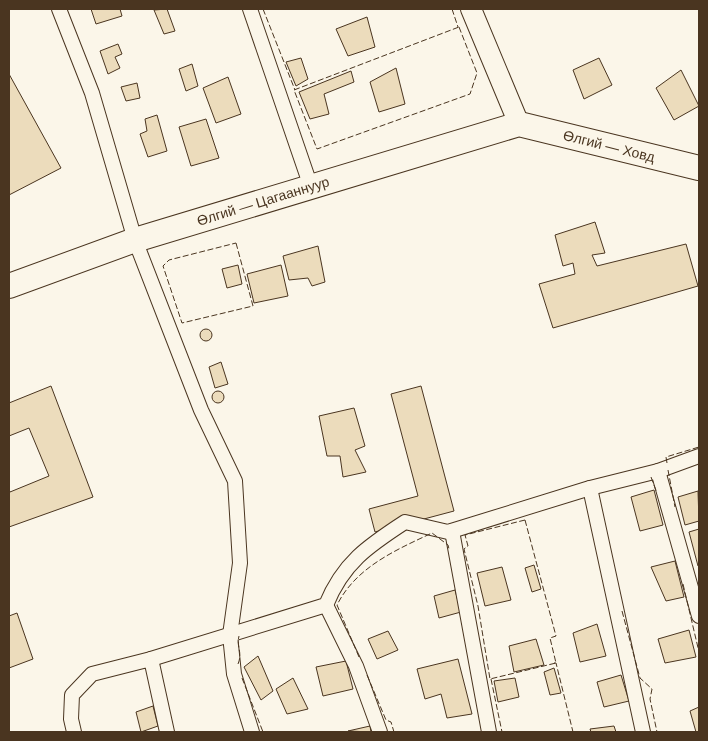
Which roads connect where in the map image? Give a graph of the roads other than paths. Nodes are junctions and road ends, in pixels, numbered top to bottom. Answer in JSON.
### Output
{"nodes":[{"id":1,"x":59,"y":9,"type":"edge"},
{"id":2,"x":250,"y":9,"type":"edge"},
{"id":3,"x":471,"y":9,"type":"edge"},
{"id":4,"x":519,"y":124,"type":"junction"},
{"id":5,"x":699,"y":168,"type":"edge"},
{"id":6,"x":311,"y":187,"type":"junction"},
{"id":7,"x":135,"y":240,"type":"junction"},
{"id":8,"x":9,"y":286,"type":"edge"},
{"id":9,"x":699,"y":456,"type":"edge"},
{"id":10,"x":658,"y":470,"type":"junction"},
{"id":11,"x":590,"y":488,"type":"junction"},
{"id":12,"x":452,"y":531,"type":"junction"},
{"id":13,"x":326,"y":605,"type":"junction"},
{"id":14,"x":699,"y":616,"type":"edge"},
{"id":15,"x":230,"y":635,"type":"junction"},
{"id":16,"x":151,"y":659,"type":"junction"},
{"id":17,"x":74,"y":732,"type":"edge"},
{"id":18,"x":167,"y":732,"type":"edge"},
{"id":19,"x":252,"y":732,"type":"edge"},
{"id":20,"x":380,"y":732,"type":"edge"},
{"id":21,"x":489,"y":732,"type":"edge"},
{"id":22,"x":644,"y":732,"type":"edge"}],
"edges":[{"from":1,"to":7,"type":"street"},
{"from":2,"to":6,"type":"street"},
{"from":3,"to":4,"type":"main road"},
{"from":4,"to":5,"type":"highway","name":"Өлгий — Ховд"},
{"from":4,"to":6,"type":"highway","name":"Өлгий — Цагааннуур"},
{"from":6,"to":7,"type":"highway","name":"Өлгий — Цагааннуур"},
{"from":7,"to":8,"type":"highway","name":"Өлгий — Цагааннуур"},
{"from":7,"to":15,"type":"street"},
{"from":9,"to":10,"type":"street"},
{"from":10,"to":11,"type":"street"},
{"from":10,"to":14,"type":"street"},
{"from":11,"to":12,"type":"street"},
{"from":11,"to":22,"type":"street"},
{"from":12,"to":13,"type":"street"},
{"from":12,"to":21,"type":"street"},
{"from":13,"to":15,"type":"street"},
{"from":13,"to":20,"type":"street"},
{"from":15,"to":16,"type":"street"},
{"from":15,"to":19,"type":"street"},
{"from":16,"to":17,"type":"street"},
{"from":16,"to":18,"type":"street"}]}
